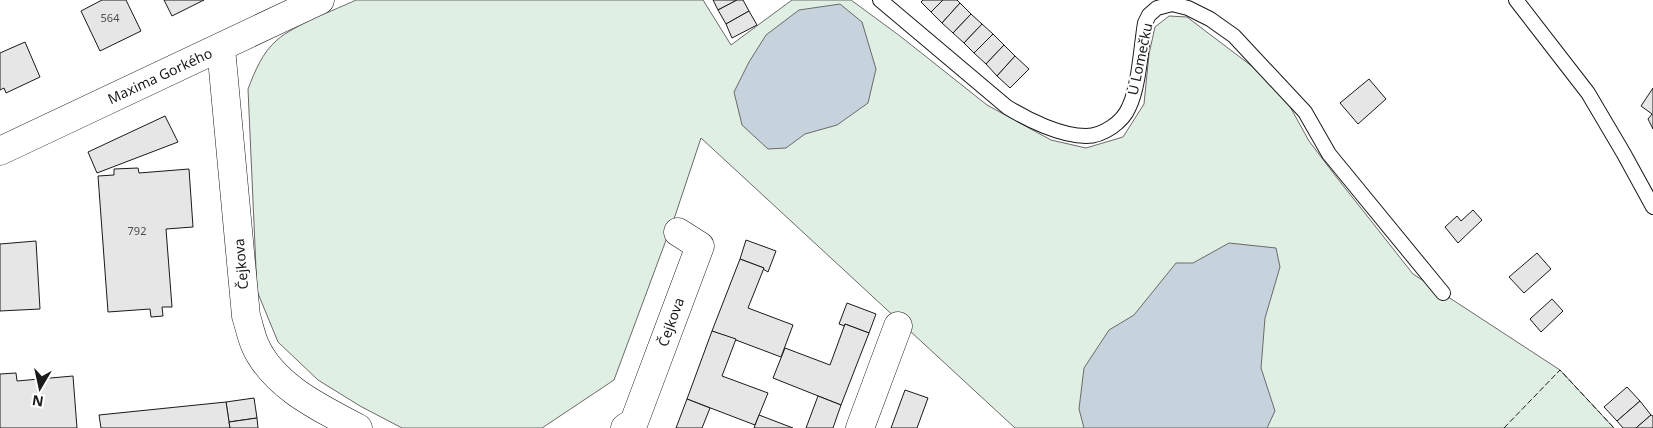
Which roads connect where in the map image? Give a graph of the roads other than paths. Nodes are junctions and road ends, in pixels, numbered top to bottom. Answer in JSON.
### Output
{"nodes":[{"id":1,"x":320,"y":0,"type":"edge"},
{"id":2,"x":880,"y":0,"type":"edge"},
{"id":3,"x":1516,"y":0,"type":"edge"},
{"id":4,"x":1156,"y":4,"type":"edge"},
{"id":5,"x":221,"y":48,"type":"junction"},
{"id":6,"x":0,"y":151,"type":"edge"},
{"id":7,"x":1653,"y":207,"type":"edge"},
{"id":8,"x":678,"y":232,"type":"dead end"},
{"id":9,"x":1443,"y":293,"type":"dead end"},
{"id":10,"x":898,"y":326,"type":"dead end"},
{"id":11,"x":630,"y":426,"type":"edge"},
{"id":12,"x":358,"y":428,"type":"edge"},
{"id":13,"x":860,"y":428,"type":"edge"}],
"edges":[{"from":1,"to":5,"type":"street","name":"Maxima Gorkého"},
{"from":2,"to":4,"type":"lane","name":"U Lomečku"},
{"from":3,"to":7,"type":"lane"},
{"from":4,"to":9,"type":"lane","name":"U Lomečku"},
{"from":5,"to":6,"type":"street","name":"Maxima Gorkého"},
{"from":5,"to":12,"type":"street","name":"Čejkova"},
{"from":8,"to":11,"type":"street","name":"Čejkova"},
{"from":10,"to":13,"type":"street"}]}
